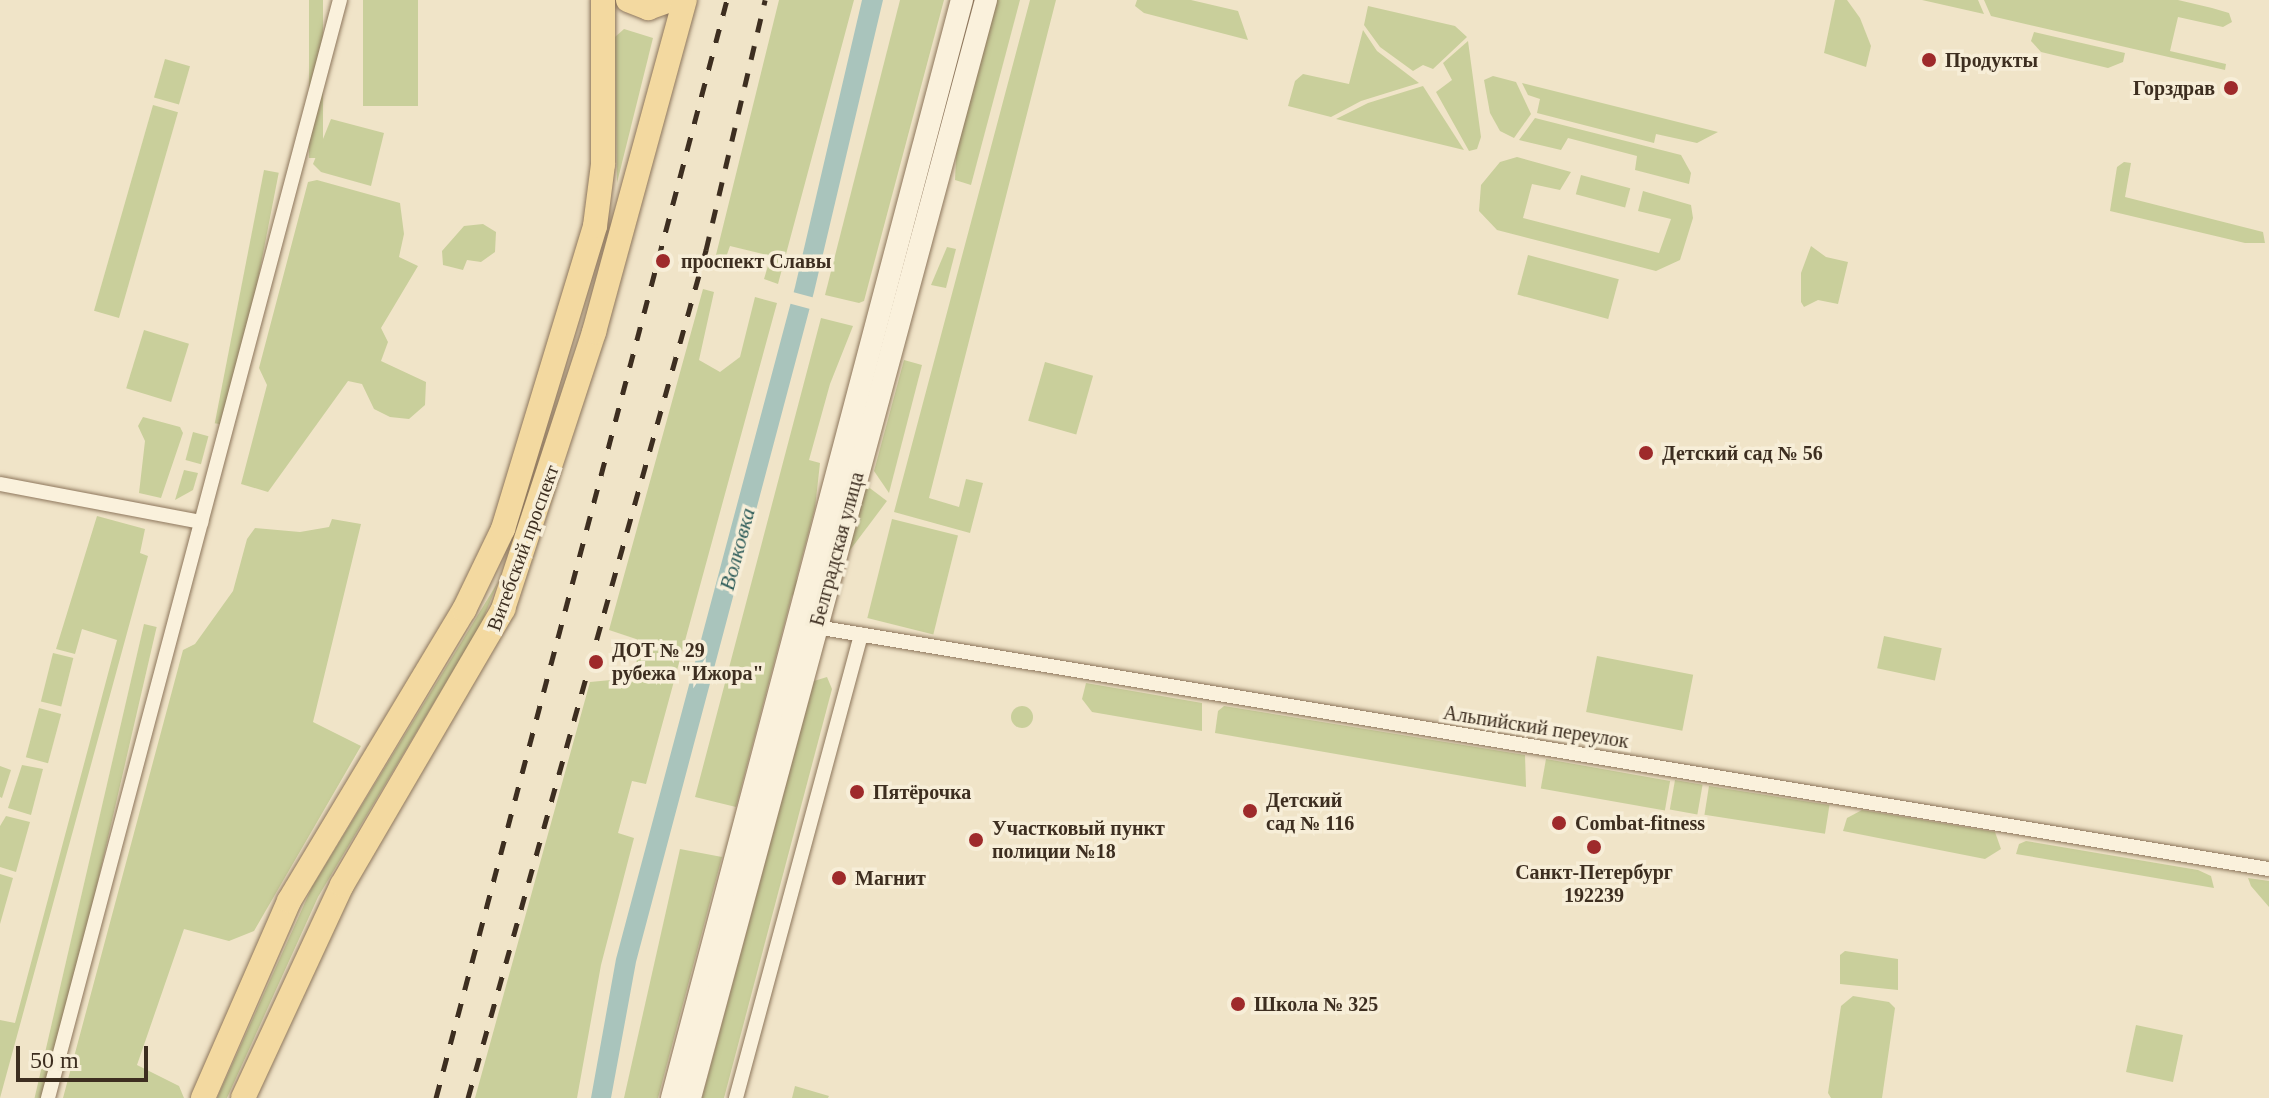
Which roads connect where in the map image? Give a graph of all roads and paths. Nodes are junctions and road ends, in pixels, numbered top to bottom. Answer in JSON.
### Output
{"nodes":[{"id":1,"x":340,"y":0,"type":"edge"},
{"id":2,"x":603,"y":0,"type":"edge"},
{"id":3,"x":628,"y":0,"type":"edge"},
{"id":4,"x":670,"y":0,"type":"edge"},
{"id":5,"x":685,"y":0,"type":"edge"},
{"id":6,"x":962,"y":0,"type":"edge"},
{"id":7,"x":986,"y":0,"type":"edge"},
{"id":8,"x":0,"y":484,"type":"edge"},
{"id":9,"x":201,"y":522,"type":"junction"},
{"id":10,"x":806,"y":626,"type":"junction"},
{"id":11,"x":861,"y":635,"type":"junction"},
{"id":12,"x":2269,"y":869,"type":"edge"},
{"id":13,"x":48,"y":1098,"type":"edge"},
{"id":14,"x":203,"y":1098,"type":"edge"},
{"id":15,"x":243,"y":1098,"type":"edge"},
{"id":16,"x":672,"y":1098,"type":"edge"},
{"id":17,"x":690,"y":1098,"type":"edge"},
{"id":18,"x":736,"y":1098,"type":"edge"}],
"edges":[{"from":1,"to":9,"type":"street"},
{"from":2,"to":14,"type":"main road","name":"Витебский проспект"},
{"from":3,"to":4,"type":"main road"},
{"from":5,"to":15,"type":"main road","name":"Витебский проспект"},
{"from":6,"to":10,"type":"street","name":"Белградская улица"},
{"from":7,"to":10,"type":"street","name":"Белградская улица"},
{"from":8,"to":9,"type":"street"},
{"from":9,"to":13,"type":"street"},
{"from":10,"to":11,"type":"street","name":"Альпийский переулок"},
{"from":10,"to":16,"type":"street","name":"Белградская улица"},
{"from":10,"to":17,"type":"street","name":"Белградская улица"},
{"from":11,"to":12,"type":"street","name":"Альпийский переулок"},
{"from":11,"to":18,"type":"street"}]}
